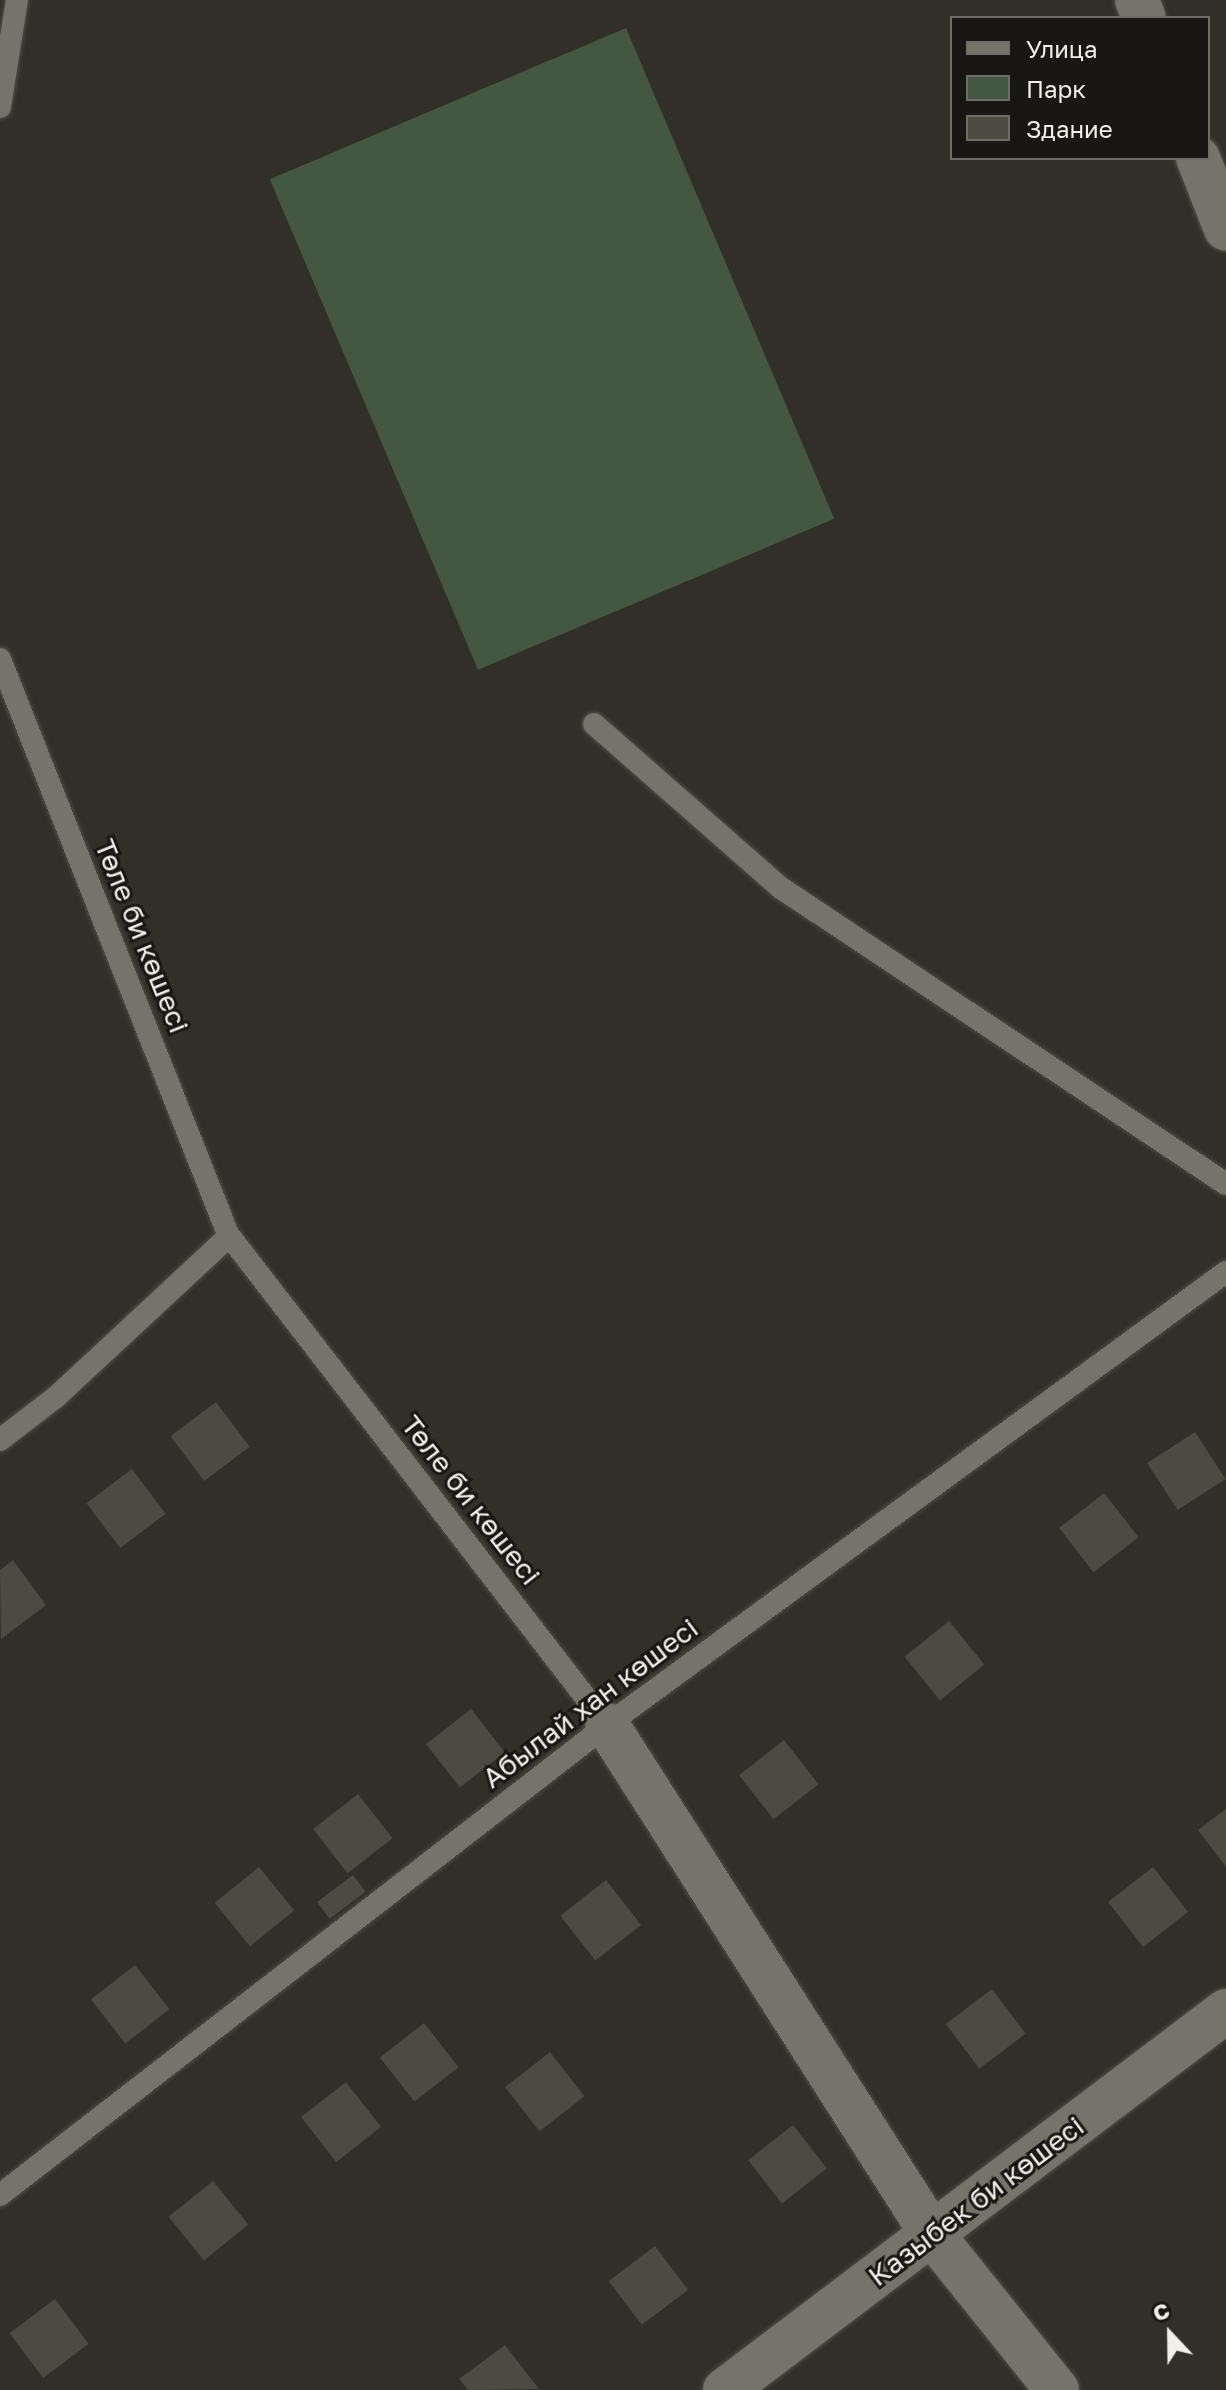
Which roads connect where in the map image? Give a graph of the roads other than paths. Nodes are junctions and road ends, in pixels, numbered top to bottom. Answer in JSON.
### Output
{"nodes":[{"id":1,"x":17,"y":0,"type":"edge"},
{"id":2,"x":0,"y":107,"type":"edge"},
{"id":3,"x":1199,"y":160,"type":"edge"},
{"id":4,"x":1226,"y":229,"type":"edge"},
{"id":5,"x":0,"y":659,"type":"edge"},
{"id":6,"x":594,"y":724,"type":"dead end"},
{"id":7,"x":1226,"y":1184,"type":"edge"},
{"id":8,"x":229,"y":1236,"type":"junction"},
{"id":9,"x":1226,"y":1272,"type":"edge"},
{"id":10,"x":0,"y":1440,"type":"edge"},
{"id":11,"x":607,"y":1725,"type":"junction"},
{"id":12,"x":1226,"y":2011,"type":"edge"},
{"id":13,"x":0,"y":2195,"type":"edge"},
{"id":14,"x":932,"y":2234,"type":"junction"},
{"id":15,"x":725,"y":2390,"type":"edge"},
{"id":16,"x":1057,"y":2390,"type":"edge"}],
"edges":[{"from":1,"to":2,"type":"lane"},
{"from":3,"to":4,"type":"street"},
{"from":5,"to":8,"type":"lane","name":"Төле би көшесі"},
{"from":6,"to":7,"type":"lane"},
{"from":8,"to":10,"type":"lane"},
{"from":8,"to":11,"type":"lane","name":"Төле би көшесі"},
{"from":9,"to":11,"type":"lane","name":"Абылай хан көшесі"},
{"from":11,"to":13,"type":"lane","name":"Абылай хан көшесі"},
{"from":11,"to":14,"type":"street"},
{"from":12,"to":14,"type":"street","name":"Казыбек би көшесі"},
{"from":14,"to":15,"type":"street","name":"Казыбек би көшесі"},
{"from":14,"to":16,"type":"street"}]}
